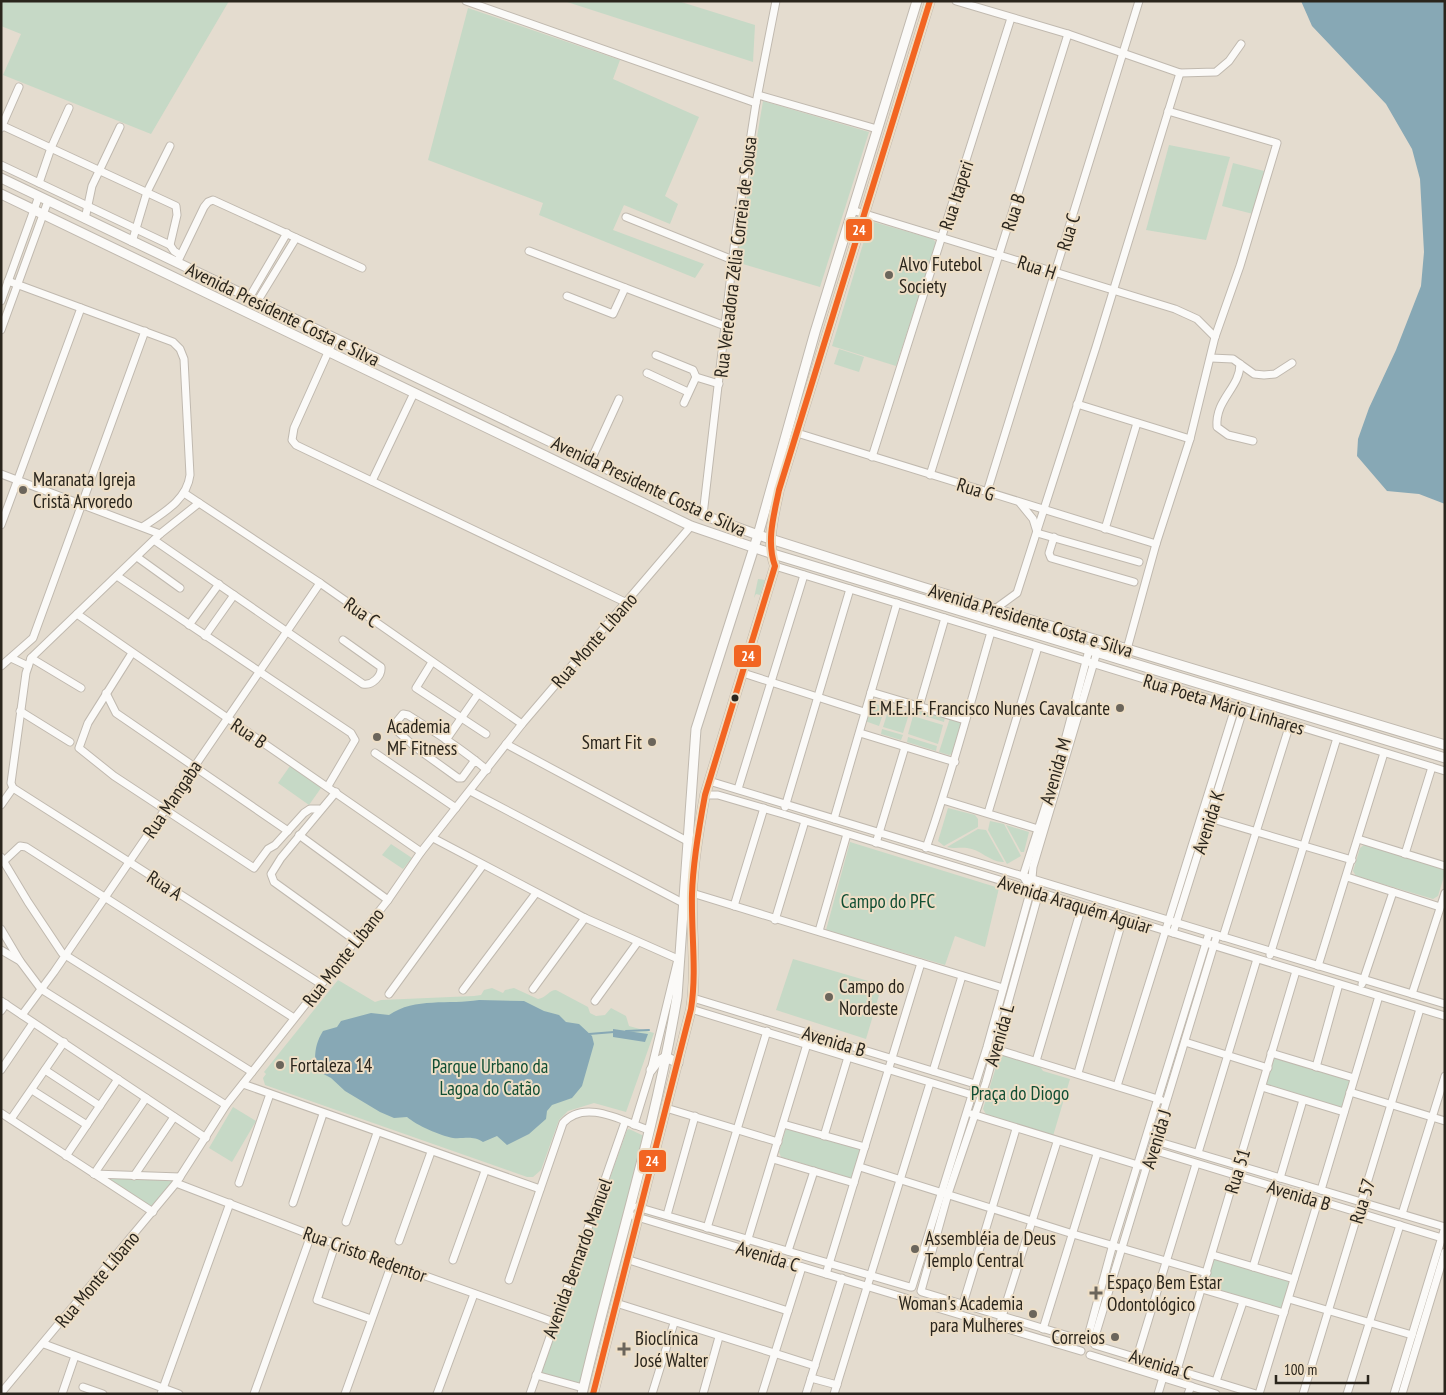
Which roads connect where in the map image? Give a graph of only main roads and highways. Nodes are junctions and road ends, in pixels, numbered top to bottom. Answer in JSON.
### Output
{"nodes":[{"id":1,"x":916,"y":1,"type":"edge"},
{"id":2,"x":930,"y":1,"type":"edge"},
{"id":3,"x":1,"y":178,"type":"edge"},
{"id":4,"x":1,"y":194,"type":"edge"},
{"id":5,"x":120,"y":236,"type":"junction"},
{"id":6,"x":135,"y":243,"type":"junction"},
{"id":7,"x":112,"y":248,"type":"junction"},
{"id":8,"x":133,"y":257,"type":"junction"},
{"id":9,"x":487,"y":411,"type":"junction"},
{"id":10,"x":481,"y":425,"type":"junction"},
{"id":11,"x":627,"y":478,"type":"junction"},
{"id":12,"x":611,"y":488,"type":"junction"},
{"id":13,"x":655,"y":491,"type":"junction"},
{"id":14,"x":642,"y":502,"type":"junction"},
{"id":15,"x":758,"y":536,"type":"junction"},
{"id":16,"x":771,"y":539,"type":"junction"},
{"id":17,"x":754,"y":547,"type":"junction"},
{"id":18,"x":770,"y":553,"type":"junction"},
{"id":19,"x":1423,"y":738,"type":"junction"},
{"id":20,"x":1445,"y":745,"type":"edge"},
{"id":21,"x":1419,"y":750,"type":"junction"},
{"id":22,"x":1445,"y":758,"type":"edge"},
{"id":23,"x":689,"y":899,"type":"junction"},
{"id":24,"x":670,"y":1036,"type":"junction"},
{"id":25,"x":684,"y":1040,"type":"junction"},
{"id":26,"x":666,"y":1058,"type":"junction"},
{"id":27,"x":678,"y":1063,"type":"junction"},
{"id":28,"x":650,"y":1070,"type":"road end"},
{"id":29,"x":582,"y":1391,"type":"edge"},
{"id":30,"x":593,"y":1394,"type":"edge"}],
"edges":[{"from":1,"to":15,"type":"main road"},
{"from":2,"to":16,"type":"main road"},
{"from":3,"to":5,"type":"main road","name":"Avenida Presidente Costa e Silva"},
{"from":4,"to":7,"type":"main road","name":"Avenida Presidente Costa e Silva"},
{"from":5,"to":6,"type":"main road","name":"Avenida Presidente Costa e Silva"},
{"from":5,"to":7,"type":"main road"},
{"from":6,"to":8,"type":"main road"},
{"from":6,"to":9,"type":"main road","name":"Avenida Presidente Costa e Silva"},
{"from":7,"to":8,"type":"main road","name":"Avenida Presidente Costa e Silva"},
{"from":8,"to":10,"type":"main road","name":"Avenida Presidente Costa e Silva"},
{"from":9,"to":10,"type":"main road"},
{"from":9,"to":11,"type":"main road","name":"Avenida Presidente Costa e Silva"},
{"from":10,"to":12,"type":"main road","name":"Avenida Presidente Costa e Silva"},
{"from":11,"to":12,"type":"main road"},
{"from":11,"to":13,"type":"main road","name":"Avenida Presidente Costa e Silva"},
{"from":12,"to":14,"type":"main road","name":"Avenida Presidente Costa e Silva"},
{"from":13,"to":14,"type":"main road"},
{"from":13,"to":15,"type":"main road","name":"Avenida Presidente Costa e Silva"},
{"from":14,"to":17,"type":"main road","name":"Avenida Presidente Costa e Silva"},
{"from":15,"to":16,"type":"main road","name":"Avenida Presidente Costa e Silva"},
{"from":15,"to":17,"type":"main road"},
{"from":16,"to":18,"type":"main road"},
{"from":16,"to":19,"type":"main road","name":"Avenida Presidente Costa e Silva"},
{"from":17,"to":18,"type":"main road","name":"Avenida Presidente Costa e Silva"},
{"from":17,"to":23,"type":"main road"},
{"from":18,"to":21,"type":"main road","name":"Avenida Presidente Costa e Silva"},
{"from":18,"to":23,"type":"main road"},
{"from":19,"to":20,"type":"main road","name":"Avenida Presidente Costa e Silva"},
{"from":19,"to":21,"type":"main road"},
{"from":21,"to":22,"type":"main road","name":"Avenida Presidente Costa e Silva"},
{"from":23,"to":24,"type":"main road"},
{"from":23,"to":25,"type":"main road"},
{"from":24,"to":25,"type":"main road"},
{"from":24,"to":26,"type":"main road"},
{"from":25,"to":27,"type":"main road"},
{"from":26,"to":27,"type":"main road"},
{"from":26,"to":28,"type":"main road"},
{"from":26,"to":29,"type":"main road"},
{"from":27,"to":30,"type":"main road"}]}
